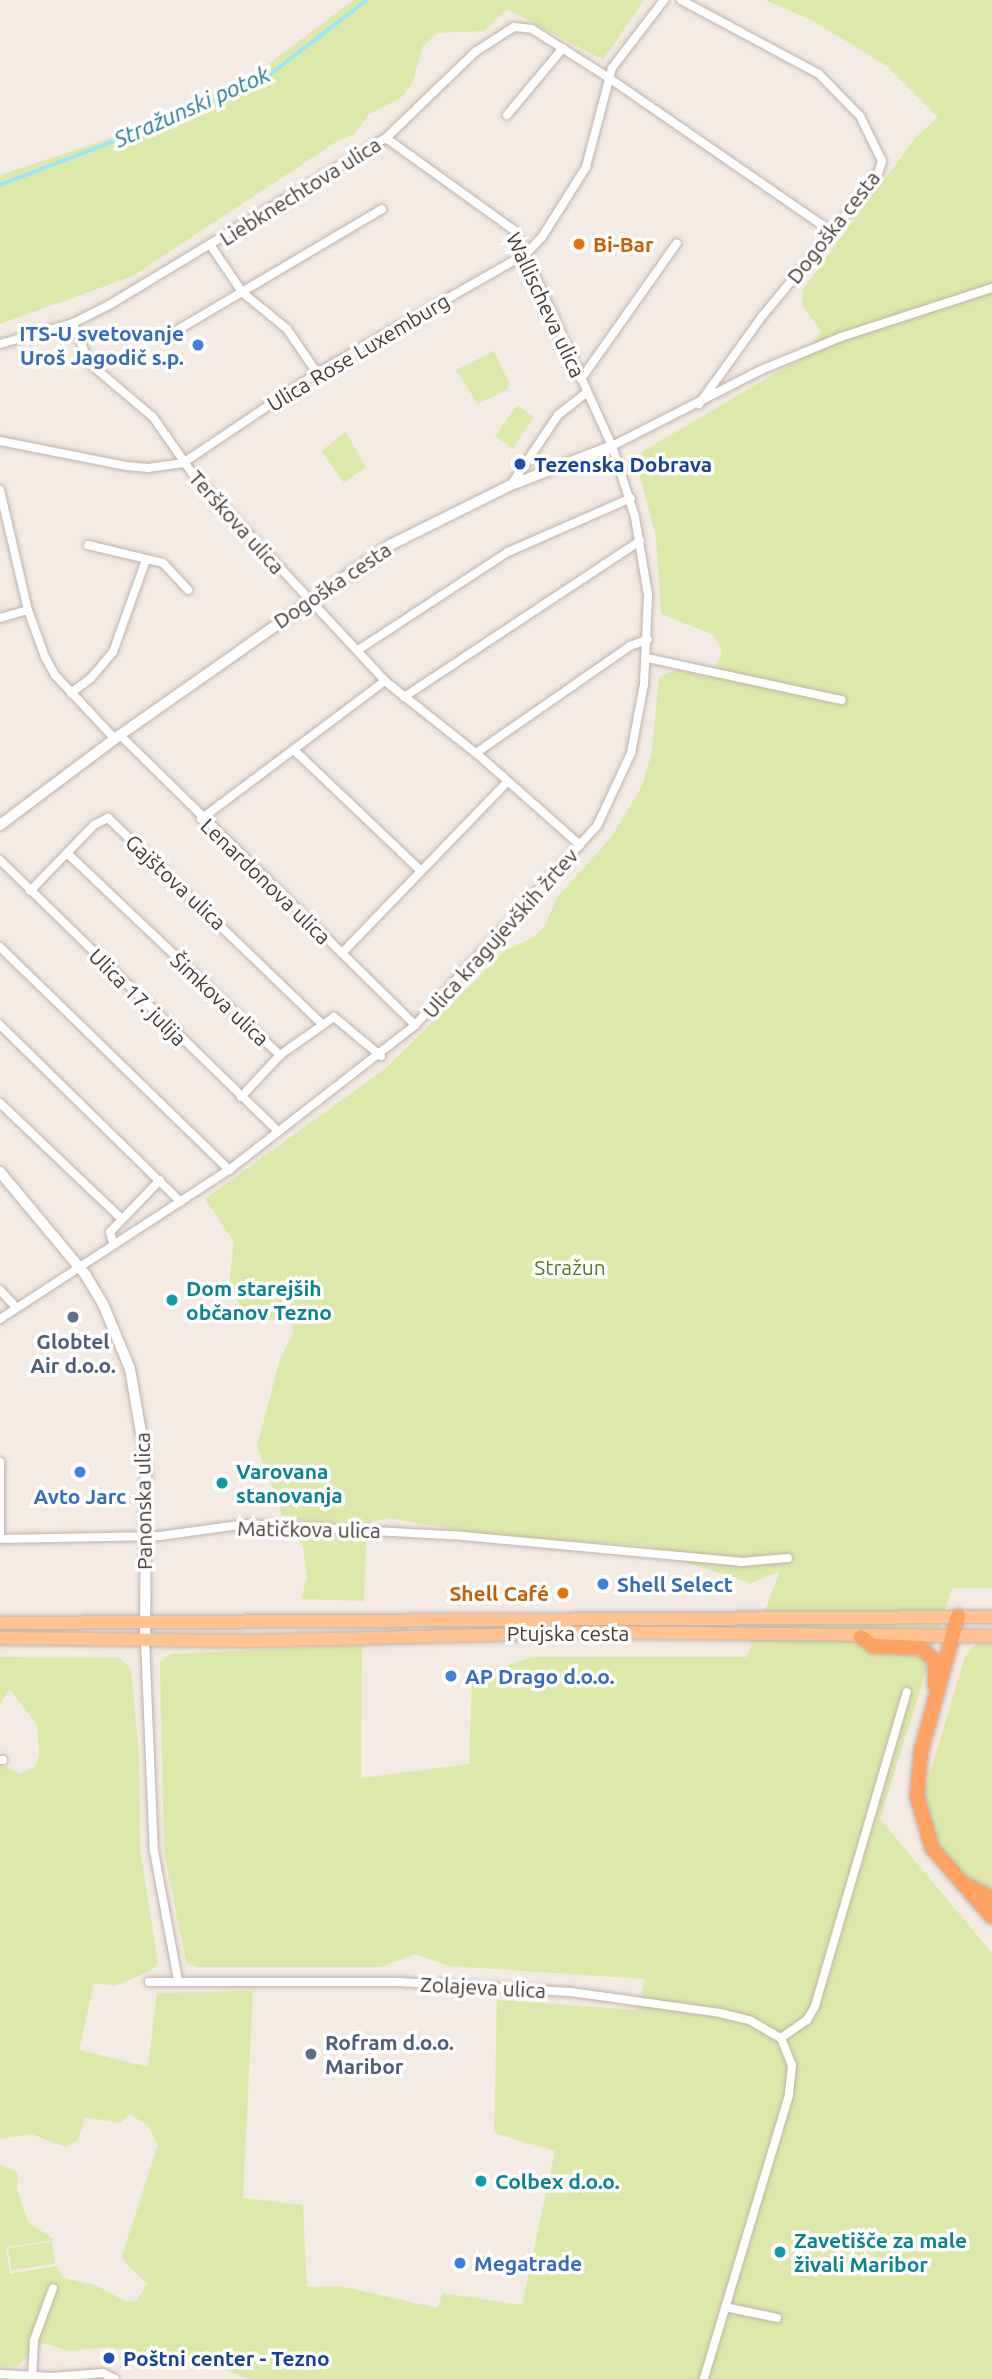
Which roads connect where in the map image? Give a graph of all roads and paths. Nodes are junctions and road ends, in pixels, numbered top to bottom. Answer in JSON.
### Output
{"nodes":[{"id":1,"x":664,"y":0,"type":"edge"},
{"id":2,"x":681,"y":0,"type":"edge"},
{"id":3,"x":563,"y":48,"type":"junction"},
{"id":4,"x":609,"y":78,"type":"junction"},
{"id":5,"x":507,"y":115,"type":"dead end"},
{"id":6,"x":386,"y":138,"type":"junction"},
{"id":7,"x":382,"y":209,"type":"dead end"},
{"id":8,"x":831,"y":231,"type":"junction"},
{"id":9,"x":677,"y":243,"type":"dead end"},
{"id":10,"x":211,"y":246,"type":"junction"},
{"id":11,"x":526,"y":254,"type":"junction"},
{"id":12,"x":992,"y":288,"type":"edge"},
{"id":13,"x":242,"y":292,"type":"junction"},
{"id":14,"x":74,"y":323,"type":"junction"},
{"id":15,"x":163,"y":338,"type":"dead end"},
{"id":16,"x":0,"y":344,"type":"edge"},
{"id":17,"x":317,"y":373,"type":"junction"},
{"id":18,"x":581,"y":379,"type":"junction"},
{"id":19,"x":587,"y":392,"type":"junction"},
{"id":20,"x":699,"y":404,"type":"junction"},
{"id":21,"x":0,"y":441,"type":"edge"},
{"id":22,"x":612,"y":446,"type":"junction"},
{"id":23,"x":183,"y":463,"type":"junction"},
{"id":24,"x":511,"y":485,"type":"junction"},
{"id":25,"x":0,"y":490,"type":"edge"},
{"id":26,"x":631,"y":498,"type":"junction"},
{"id":27,"x":640,"y":541,"type":"junction"},
{"id":28,"x":88,"y":545,"type":"dead end"},
{"id":29,"x":146,"y":560,"type":"junction"},
{"id":30,"x":188,"y":590,"type":"dead end"},
{"id":31,"x":308,"y":601,"type":"junction"},
{"id":32,"x":28,"y":610,"type":"junction"},
{"id":33,"x":0,"y":618,"type":"edge"},
{"id":34,"x":648,"y":639,"type":"junction"},
{"id":35,"x":358,"y":650,"type":"junction"},
{"id":36,"x":647,"y":658,"type":"junction"},
{"id":37,"x":385,"y":681,"type":"junction"},
{"id":38,"x":71,"y":693,"type":"junction"},
{"id":39,"x":404,"y":697,"type":"junction"},
{"id":40,"x":842,"y":700,"type":"dead end"},
{"id":41,"x":117,"y":737,"type":"junction"},
{"id":42,"x":293,"y":750,"type":"junction"},
{"id":43,"x":476,"y":752,"type":"junction"},
{"id":44,"x":507,"y":782,"type":"junction"},
{"id":45,"x":201,"y":819,"type":"junction"},
{"id":46,"x":0,"y":825,"type":"edge"},
{"id":47,"x":580,"y":845,"type":"junction"},
{"id":48,"x":67,"y":853,"type":"junction"},
{"id":49,"x":0,"y":860,"type":"edge"},
{"id":50,"x":420,"y":870,"type":"junction"},
{"id":51,"x":30,"y":891,"type":"junction"},
{"id":52,"x":0,"y":947,"type":"edge"},
{"id":53,"x":342,"y":953,"type":"junction"},
{"id":54,"x":320,"y":1022,"type":"junction"},
{"id":55,"x":0,"y":1024,"type":"edge"},
{"id":56,"x":415,"y":1025,"type":"junction"},
{"id":57,"x":280,"y":1055,"type":"junction"},
{"id":58,"x":381,"y":1056,"type":"junction"},
{"id":59,"x":241,"y":1097,"type":"junction"},
{"id":60,"x":0,"y":1103,"type":"edge"},
{"id":61,"x":278,"y":1131,"type":"junction"},
{"id":62,"x":229,"y":1170,"type":"junction"},
{"id":63,"x":0,"y":1172,"type":"edge"},
{"id":64,"x":160,"y":1180,"type":"junction"},
{"id":65,"x":181,"y":1202,"type":"junction"},
{"id":66,"x":122,"y":1219,"type":"junction"},
{"id":67,"x":113,"y":1242,"type":"junction"},
{"id":68,"x":78,"y":1264,"type":"junction"},
{"id":69,"x":0,"y":1290,"type":"edge"},
{"id":70,"x":16,"y":1307,"type":"junction"},
{"id":71,"x":0,"y":1319,"type":"edge"},
{"id":72,"x":0,"y":1462,"type":"edge"},
{"id":73,"x":145,"y":1536,"type":"junction"},
{"id":74,"x":0,"y":1539,"type":"edge"},
{"id":75,"x":788,"y":1558,"type":"dead end"},
{"id":76,"x":958,"y":1616,"type":"junction"},
{"id":77,"x":992,"y":1617,"type":"edge"},
{"id":78,"x":145,"y":1622,"type":"junction"},
{"id":79,"x":0,"y":1623,"type":"edge"},
{"id":80,"x":955,"y":1636,"type":"junction"},
{"id":81,"x":992,"y":1636,"type":"edge"},
{"id":82,"x":861,"y":1637,"type":"junction"},
{"id":83,"x":0,"y":1638,"type":"edge"},
{"id":84,"x":145,"y":1640,"type":"junction"},
{"id":85,"x":907,"y":1692,"type":"dead end"},
{"id":86,"x":933,"y":1705,"type":"junction"},
{"id":87,"x":956,"y":1877,"type":"junction"},
{"id":88,"x":992,"y":1899,"type":"edge"},
{"id":89,"x":992,"y":1917,"type":"edge"},
{"id":90,"x":178,"y":1981,"type":"junction"},
{"id":91,"x":149,"y":1982,"type":"dead end"},
{"id":92,"x":780,"y":2038,"type":"junction"},
{"id":93,"x":53,"y":2288,"type":"dead end"},
{"id":94,"x":725,"y":2307,"type":"junction"},
{"id":95,"x":777,"y":2318,"type":"dead end"},
{"id":96,"x":0,"y":2374,"type":"edge"},
{"id":97,"x":33,"y":2377,"type":"edge"},
{"id":98,"x":116,"y":2379,"type":"edge"},
{"id":99,"x":704,"y":2379,"type":"edge"}],
"edges":[{"from":1,"to":4,"type":"street"},
{"from":2,"to":8,"type":"street","name":"Dogoška cesta"},
{"from":3,"to":4,"type":"street","name":"Liebknechtova ulica"},
{"from":3,"to":5,"type":"street"},
{"from":3,"to":6,"type":"street","name":"Liebknechtova ulica"},
{"from":4,"to":8,"type":"street","name":"Liebknechtova ulica"},
{"from":4,"to":11,"type":"street","name":"Ulica Rose Luxemburg"},
{"from":6,"to":10,"type":"street","name":"Liebknechtova ulica"},
{"from":6,"to":11,"type":"street","name":"Wallischeva ulica"},
{"from":7,"to":13,"type":"street"},
{"from":8,"to":20,"type":"street","name":"Dogoška cesta"},
{"from":9,"to":18,"type":"street"},
{"from":10,"to":13,"type":"street"},
{"from":10,"to":14,"type":"street","name":"Liebknechtova ulica"},
{"from":11,"to":17,"type":"street","name":"Ulica Rose Luxemburg"},
{"from":11,"to":18,"type":"street","name":"Wallischeva ulica"},
{"from":12,"to":20,"type":"street","name":"Dogoška cesta"},
{"from":13,"to":15,"type":"street"},
{"from":13,"to":17,"type":"street"},
{"from":14,"to":16,"type":"street","name":"Liebknechtova ulica"},
{"from":14,"to":23,"type":"street","name":"Terškova ulica"},
{"from":17,"to":23,"type":"street","name":"Ulica Rose Luxemburg"},
{"from":18,"to":19,"type":"street","name":"Wallischeva ulica"},
{"from":19,"to":22,"type":"street","name":"Wallischeva ulica"},
{"from":19,"to":24,"type":"street"},
{"from":20,"to":22,"type":"street","name":"Dogoška cesta"},
{"from":21,"to":23,"type":"street"},
{"from":22,"to":24,"type":"street","name":"Dogoška cesta"},
{"from":22,"to":26,"type":"street","name":"Ulica kragujevških žrtev"},
{"from":23,"to":31,"type":"street","name":"Terškova ulica"},
{"from":24,"to":31,"type":"street","name":"Dogoška cesta"},
{"from":25,"to":32,"type":"street","name":"Lenardonova ulica"},
{"from":26,"to":27,"type":"street","name":"Ulica kragujevških žrtev"},
{"from":26,"to":35,"type":"street"},
{"from":27,"to":34,"type":"street","name":"Ulica kragujevških žrtev"},
{"from":27,"to":39,"type":"street"},
{"from":28,"to":29,"type":"street"},
{"from":29,"to":30,"type":"street"},
{"from":29,"to":38,"type":"street"},
{"from":31,"to":35,"type":"street","name":"Terškova ulica"},
{"from":31,"to":41,"type":"street","name":"Dogoška cesta"},
{"from":32,"to":33,"type":"street"},
{"from":32,"to":38,"type":"street","name":"Lenardonova ulica"},
{"from":34,"to":36,"type":"street","name":"Ulica kragujevških žrtev"},
{"from":34,"to":43,"type":"street"},
{"from":35,"to":37,"type":"street","name":"Terškova ulica"},
{"from":36,"to":40,"type":"street"},
{"from":36,"to":47,"type":"street","name":"Ulica kragujevških žrtev"},
{"from":37,"to":39,"type":"street","name":"Terškova ulica"},
{"from":37,"to":42,"type":"street"},
{"from":38,"to":41,"type":"street","name":"Lenardonova ulica"},
{"from":39,"to":43,"type":"street","name":"Terškova ulica"},
{"from":41,"to":45,"type":"street","name":"Lenardonova ulica"},
{"from":41,"to":46,"type":"street","name":"Dogoška cesta"},
{"from":42,"to":45,"type":"street"},
{"from":42,"to":50,"type":"street"},
{"from":43,"to":44,"type":"street","name":"Terškova ulica"},
{"from":44,"to":47,"type":"street","name":"Terškova ulica"},
{"from":44,"to":50,"type":"street"},
{"from":45,"to":53,"type":"street","name":"Lenardonova ulica"},
{"from":47,"to":56,"type":"street","name":"Ulica kragujevških žrtev"},
{"from":48,"to":51,"type":"street","name":"Gajštova ulica"},
{"from":48,"to":54,"type":"street","name":"Gajštova ulica"},
{"from":48,"to":57,"type":"street","name":"Šimkova ulica"},
{"from":49,"to":51,"type":"street","name":"Ulica 17. julija"},
{"from":50,"to":53,"type":"street"},
{"from":51,"to":59,"type":"street","name":"Ulica 17. julija"},
{"from":52,"to":62,"type":"street"},
{"from":53,"to":56,"type":"street","name":"Lenardonova ulica"},
{"from":54,"to":57,"type":"street","name":"Šimkova ulica"},
{"from":54,"to":58,"type":"street"},
{"from":55,"to":64,"type":"street"},
{"from":56,"to":58,"type":"street","name":"Ulica kragujevških žrtev"},
{"from":57,"to":59,"type":"street"},
{"from":58,"to":61,"type":"street","name":"Ulica kragujevških žrtev"},
{"from":59,"to":61,"type":"street","name":"Ulica 17. julija"},
{"from":60,"to":66,"type":"street"},
{"from":61,"to":62,"type":"street","name":"Ulica kragujevških žrtev"},
{"from":62,"to":65,"type":"street","name":"Ulica kragujevških žrtev"},
{"from":63,"to":68,"type":"street","name":"Panonska ulica"},
{"from":64,"to":65,"type":"street"},
{"from":64,"to":66,"type":"street"},
{"from":65,"to":67,"type":"street","name":"Ulica kragujevških žrtev"},
{"from":66,"to":67,"type":"street"},
{"from":67,"to":68,"type":"street","name":"Ulica kragujevških žrtev"},
{"from":68,"to":70,"type":"street","name":"Ulica kragujevških žrtev"},
{"from":68,"to":73,"type":"street","name":"Panonska ulica"},
{"from":69,"to":70,"type":"street"},
{"from":70,"to":71,"type":"street","name":"Ulica kragujevških žrtev"},
{"from":72,"to":74,"type":"street"},
{"from":73,"to":74,"type":"street","name":"Matičkova ulica"},
{"from":73,"to":75,"type":"street","name":"Matičkova ulica"},
{"from":73,"to":78,"type":"street","name":"Panonska ulica"},
{"from":76,"to":77,"type":"main road","name":"Ptujska cesta"},
{"from":76,"to":78,"type":"main road","name":"Ptujska cesta"},
{"from":76,"to":80,"type":"highway"},
{"from":78,"to":79,"type":"main road","name":"Ptujska cesta"},
{"from":78,"to":84,"type":"street"},
{"from":80,"to":81,"type":"main road","name":"Ptujska cesta"},
{"from":80,"to":82,"type":"main road","name":"Ptujska cesta"},
{"from":80,"to":86,"type":"highway"},
{"from":82,"to":84,"type":"main road","name":"Ptujska cesta"},
{"from":82,"to":86,"type":"highway"},
{"from":83,"to":84,"type":"main road","name":"Ptujska cesta"},
{"from":84,"to":90,"type":"street"},
{"from":85,"to":92,"type":"street"},
{"from":86,"to":87,"type":"highway"},
{"from":87,"to":88,"type":"highway"},
{"from":87,"to":89,"type":"highway"},
{"from":90,"to":91,"type":"street","name":"Zolajeva ulica"},
{"from":90,"to":92,"type":"street","name":"Zolajeva ulica"},
{"from":92,"to":94,"type":"street"},
{"from":93,"to":97,"type":"street"},
{"from":94,"to":95,"type":"street"},
{"from":94,"to":99,"type":"street"},
{"from":96,"to":97,"type":"street"},
{"from":97,"to":98,"type":"street"}]}
